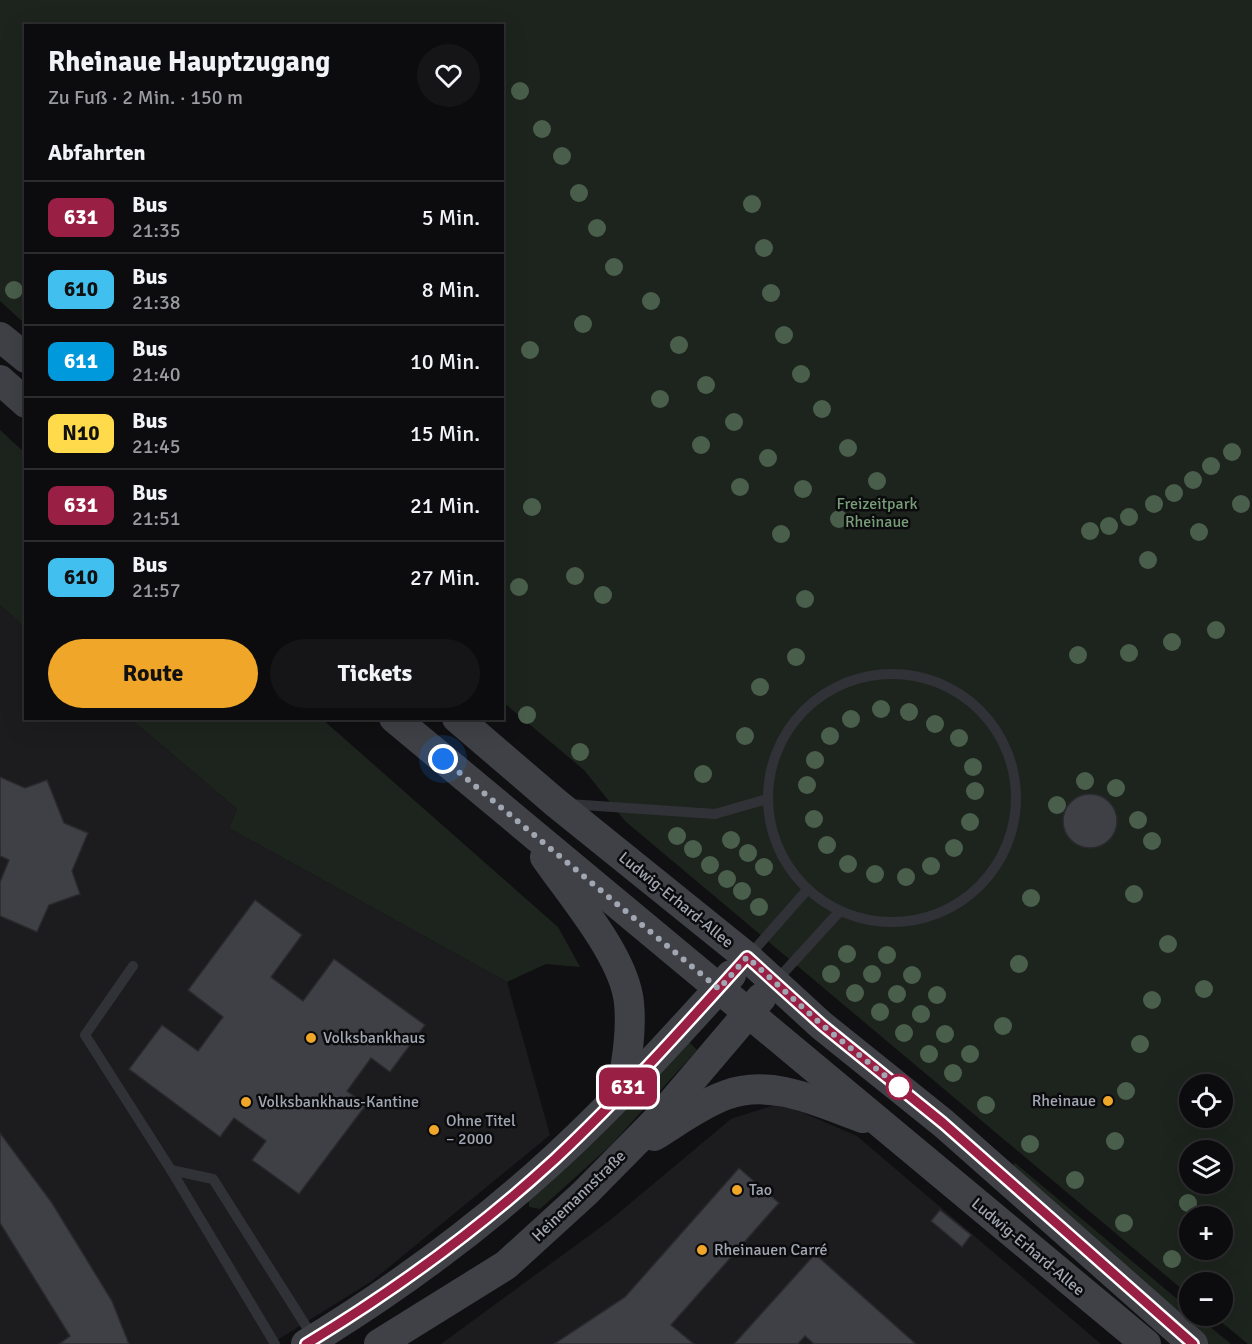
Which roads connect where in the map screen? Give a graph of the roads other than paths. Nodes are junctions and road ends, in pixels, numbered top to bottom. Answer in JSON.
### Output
{"nodes":[{"id":1,"x":0,"y":337,"type":"edge"},
{"id":2,"x":24,"y":356,"type":"edge"},
{"id":3,"x":0,"y":380,"type":"edge"},
{"id":4,"x":24,"y":401,"type":"edge"},
{"id":5,"x":396,"y":720,"type":"edge"},
{"id":6,"x":459,"y":720,"type":"edge"},
{"id":7,"x":767,"y":799,"type":"junction"},
{"id":8,"x":556,"y":803,"type":"junction"},
{"id":9,"x":525,"y":827,"type":"junction"},
{"id":10,"x":807,"y":890,"type":"junction"},
{"id":11,"x":840,"y":911,"type":"junction"},
{"id":12,"x":747,"y":957,"type":"junction"},
{"id":13,"x":133,"y":966,"type":"dead end"},
{"id":14,"x":774,"y":982,"type":"junction"},
{"id":15,"x":719,"y":989,"type":"junction"},
{"id":16,"x":748,"y":1014,"type":"junction"},
{"id":17,"x":621,"y":1094,"type":"junction"},
{"id":18,"x":880,"y":1124,"type":"junction"},
{"id":19,"x":623,"y":1154,"type":"junction"},
{"id":20,"x":171,"y":1170,"type":"junction"},
{"id":21,"x":364,"y":1305,"type":"junction"},
{"id":22,"x":310,"y":1341,"type":"edge"},
{"id":23,"x":383,"y":1341,"type":"edge"},
{"id":24,"x":275,"y":1344,"type":"edge"},
{"id":25,"x":1146,"y":1344,"type":"edge"},
{"id":26,"x":1193,"y":1344,"type":"edge"}],
"edges":[{"from":1,"to":2,"type":"main road"},
{"from":3,"to":4,"type":"main road"},
{"from":5,"to":9,"type":"main road","name":"Ludwig-Erhard-Allee"},
{"from":6,"to":8,"type":"main road","name":"Ludwig-Erhard-Allee"},
{"from":7,"to":8,"type":"lane"},
{"from":7,"to":10,"type":"lane"},
{"from":7,"to":11,"type":"lane"},
{"from":8,"to":12,"type":"main road","name":"Ludwig-Erhard-Allee"},
{"from":9,"to":15,"type":"main road","name":"Ludwig-Erhard-Allee"},
{"from":9,"to":17,"type":"main road","name":"Ludwig-Erhard-Allee"},
{"from":10,"to":11,"type":"lane"},
{"from":10,"to":12,"type":"lane"},
{"from":11,"to":14,"type":"lane"},
{"from":12,"to":14,"type":"main road","name":"Ludwig-Erhard-Allee"},
{"from":12,"to":15,"type":"main road"},
{"from":13,"to":20,"type":"lane"},
{"from":14,"to":16,"type":"main road","name":"Heinemannstraße"},
{"from":14,"to":26,"type":"main road","name":"Ludwig-Erhard-Allee"},
{"from":15,"to":16,"type":"main road","name":"Ludwig-Erhard-Allee"},
{"from":15,"to":17,"type":"main road"},
{"from":16,"to":18,"type":"main road","name":"Ludwig-Erhard-Allee"},
{"from":16,"to":19,"type":"main road","name":"Heinemannstraße"},
{"from":17,"to":21,"type":"main road"},
{"from":18,"to":19,"type":"main road"},
{"from":18,"to":25,"type":"main road","name":"Ludwig-Erhard-Allee"},
{"from":19,"to":23,"type":"main road","name":"Heinemannstraße"},
{"from":20,"to":22,"type":"lane"},
{"from":20,"to":24,"type":"lane"},
{"from":21,"to":22,"type":"main road"},
{"from":21,"to":23,"type":"main road"}]}
